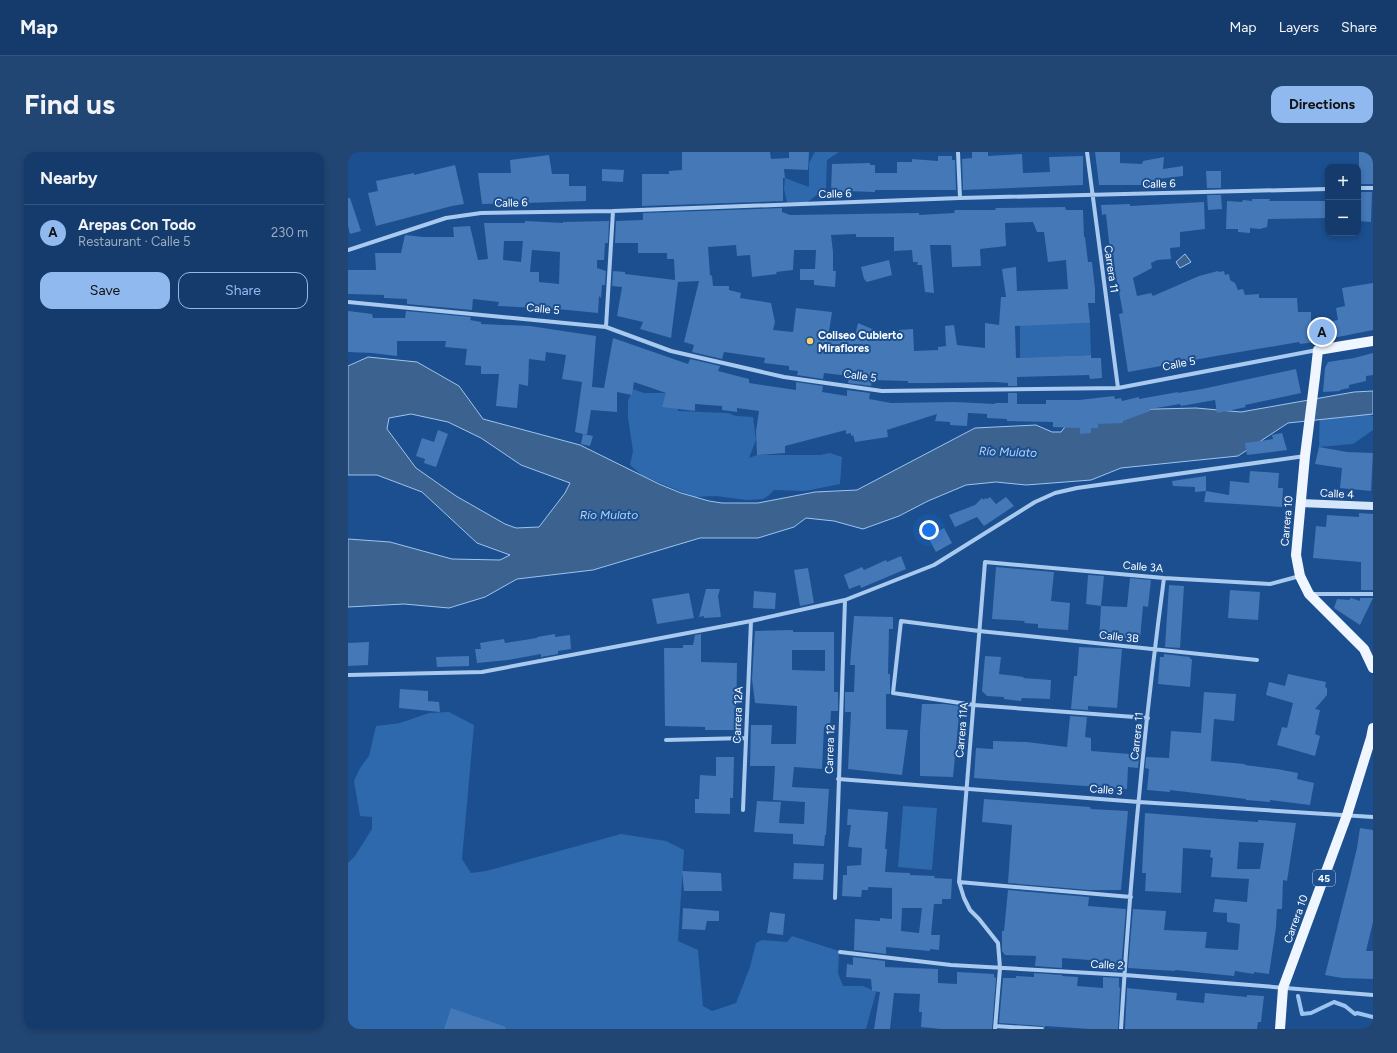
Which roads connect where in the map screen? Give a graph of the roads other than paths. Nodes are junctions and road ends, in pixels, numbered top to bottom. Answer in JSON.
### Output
{"nodes":[{"id":1,"x":958,"y":152,"type":"edge"},
{"id":2,"x":1087,"y":152,"type":"edge"},
{"id":3,"x":1361,"y":188,"type":"edge"},
{"id":4,"x":1373,"y":188,"type":"edge"},
{"id":5,"x":1325,"y":189,"type":"edge"},
{"id":6,"x":1092,"y":195,"type":"junction"},
{"id":7,"x":960,"y":198,"type":"junction"},
{"id":8,"x":613,"y":211,"type":"junction"},
{"id":9,"x":348,"y":250,"type":"edge"},
{"id":10,"x":348,"y":302,"type":"edge"},
{"id":11,"x":606,"y":327,"type":"junction"},
{"id":12,"x":1373,"y":341,"type":"edge"},
{"id":13,"x":1318,"y":350,"type":"junction"},
{"id":14,"x":1118,"y":388,"type":"junction"},
{"id":15,"x":1304,"y":456,"type":"junction"},
{"id":16,"x":1300,"y":503,"type":"junction"},
{"id":17,"x":1373,"y":506,"type":"edge"},
{"id":18,"x":984,"y":562,"type":"joint"},
{"id":19,"x":1300,"y":576,"type":"junction"},
{"id":20,"x":1164,"y":578,"type":"junction"},
{"id":21,"x":1309,"y":594,"type":"junction"},
{"id":22,"x":1373,"y":594,"type":"edge"},
{"id":23,"x":845,"y":600,"type":"junction"},
{"id":24,"x":751,"y":621,"type":"junction"},
{"id":25,"x":979,"y":632,"type":"junction"},
{"id":26,"x":1154,"y":650,"type":"junction"},
{"id":27,"x":1257,"y":660,"type":"dead end"},
{"id":28,"x":1373,"y":668,"type":"edge"},
{"id":29,"x":348,"y":675,"type":"edge"},
{"id":30,"x":974,"y":704,"type":"junction"},
{"id":31,"x":1148,"y":718,"type":"junction"},
{"id":32,"x":1373,"y":728,"type":"edge"},
{"id":33,"x":746,"y":738,"type":"junction"},
{"id":34,"x":666,"y":740,"type":"dead end"},
{"id":35,"x":838,"y":779,"type":"junction"},
{"id":36,"x":966,"y":789,"type":"junction"},
{"id":37,"x":1139,"y":802,"type":"junction"},
{"id":38,"x":743,"y":810,"type":"dead end"},
{"id":39,"x":1347,"y":815,"type":"junction"},
{"id":40,"x":1373,"y":817,"type":"edge"},
{"id":41,"x":959,"y":882,"type":"junction"},
{"id":42,"x":1131,"y":897,"type":"junction"},
{"id":43,"x":835,"y":898,"type":"dead end"},
{"id":44,"x":840,"y":952,"type":"dead end"},
{"id":45,"x":1000,"y":968,"type":"junction"},
{"id":46,"x":1125,"y":975,"type":"junction"},
{"id":47,"x":1283,"y":988,"type":"junction"},
{"id":48,"x":1373,"y":995,"type":"edge"},
{"id":49,"x":995,"y":1028,"type":"edge"},
{"id":50,"x":1042,"y":1029,"type":"edge"},
{"id":51,"x":1121,"y":1029,"type":"edge"},
{"id":52,"x":1280,"y":1029,"type":"edge"}],
"edges":[{"from":1,"to":7,"type":"street"},
{"from":2,"to":6,"type":"street","name":"Carrera 11"},
{"from":3,"to":4,"type":"street"},
{"from":5,"to":6,"type":"street","name":"Calle 6"},
{"from":6,"to":7,"type":"street","name":"Calle 6"},
{"from":6,"to":14,"type":"street","name":"Carrera 11"},
{"from":7,"to":8,"type":"street","name":"Calle 6"},
{"from":8,"to":9,"type":"street","name":"Calle 6"},
{"from":8,"to":11,"type":"street"},
{"from":10,"to":11,"type":"street","name":"Calle 5"},
{"from":11,"to":14,"type":"street","name":"Calle 5"},
{"from":12,"to":13,"type":"main road","name":"Calle 5"},
{"from":13,"to":14,"type":"street","name":"Calle 5"},
{"from":13,"to":15,"type":"main road","name":"Carrera 10"},
{"from":15,"to":16,"type":"main road","name":"Carrera 10"},
{"from":15,"to":23,"type":"street"},
{"from":16,"to":17,"type":"main road","name":"Calle 4"},
{"from":16,"to":19,"type":"main road","name":"Carrera 10"},
{"from":18,"to":20,"type":"street","name":"Calle 3A"},
{"from":18,"to":25,"type":"street","name":"Carrera 11A"},
{"from":19,"to":20,"type":"street","name":"Calle 3A"},
{"from":19,"to":21,"type":"main road","name":"Carrera 10"},
{"from":20,"to":26,"type":"street","name":"Carrera 11"},
{"from":21,"to":22,"type":"street"},
{"from":21,"to":28,"type":"main road","name":"Carrera 10"},
{"from":23,"to":24,"type":"street"},
{"from":23,"to":35,"type":"street","name":"Carrera 12"},
{"from":24,"to":29,"type":"street"},
{"from":24,"to":33,"type":"street","name":"Carrera 12A"},
{"from":25,"to":26,"type":"street","name":"Calle 3B"},
{"from":25,"to":30,"type":"street","name":"Carrera 11A"},
{"from":25,"to":30,"type":"street","name":"Calle 3B"},
{"from":26,"to":27,"type":"street","name":"Calle 3B"},
{"from":26,"to":31,"type":"street","name":"Carrera 11"},
{"from":30,"to":31,"type":"street"},
{"from":30,"to":36,"type":"street","name":"Carrera 11A"},
{"from":31,"to":37,"type":"street","name":"Carrera 11"},
{"from":32,"to":39,"type":"main road","name":"Carrera 10","number":"45"},
{"from":33,"to":34,"type":"street"},
{"from":33,"to":38,"type":"street","name":"Carrera 12A"},
{"from":35,"to":36,"type":"street","name":"Calle 3"},
{"from":35,"to":43,"type":"street","name":"Carrera 12"},
{"from":36,"to":37,"type":"street","name":"Calle 3"},
{"from":36,"to":41,"type":"street","name":"Carrera 11A"},
{"from":37,"to":39,"type":"street","name":"Calle 3"},
{"from":37,"to":42,"type":"street","name":"Carrera 11"},
{"from":39,"to":40,"type":"street","name":"Calle 3"},
{"from":39,"to":47,"type":"main road","name":"Carrera 10","number":"45"},
{"from":41,"to":42,"type":"street"},
{"from":41,"to":45,"type":"street","name":"Carrera 11A"},
{"from":42,"to":46,"type":"street","name":"Carrera 11"},
{"from":44,"to":45,"type":"street","name":"Calle 2"},
{"from":45,"to":46,"type":"street","name":"Calle 2"},
{"from":45,"to":49,"type":"street"},
{"from":46,"to":47,"type":"street","name":"Calle 2"},
{"from":46,"to":51,"type":"street","name":"Carrera 11"},
{"from":47,"to":48,"type":"street","name":"Calle 2"},
{"from":47,"to":52,"type":"main road","name":"Carrera 10","number":"45"},
{"from":49,"to":50,"type":"street"}]}
